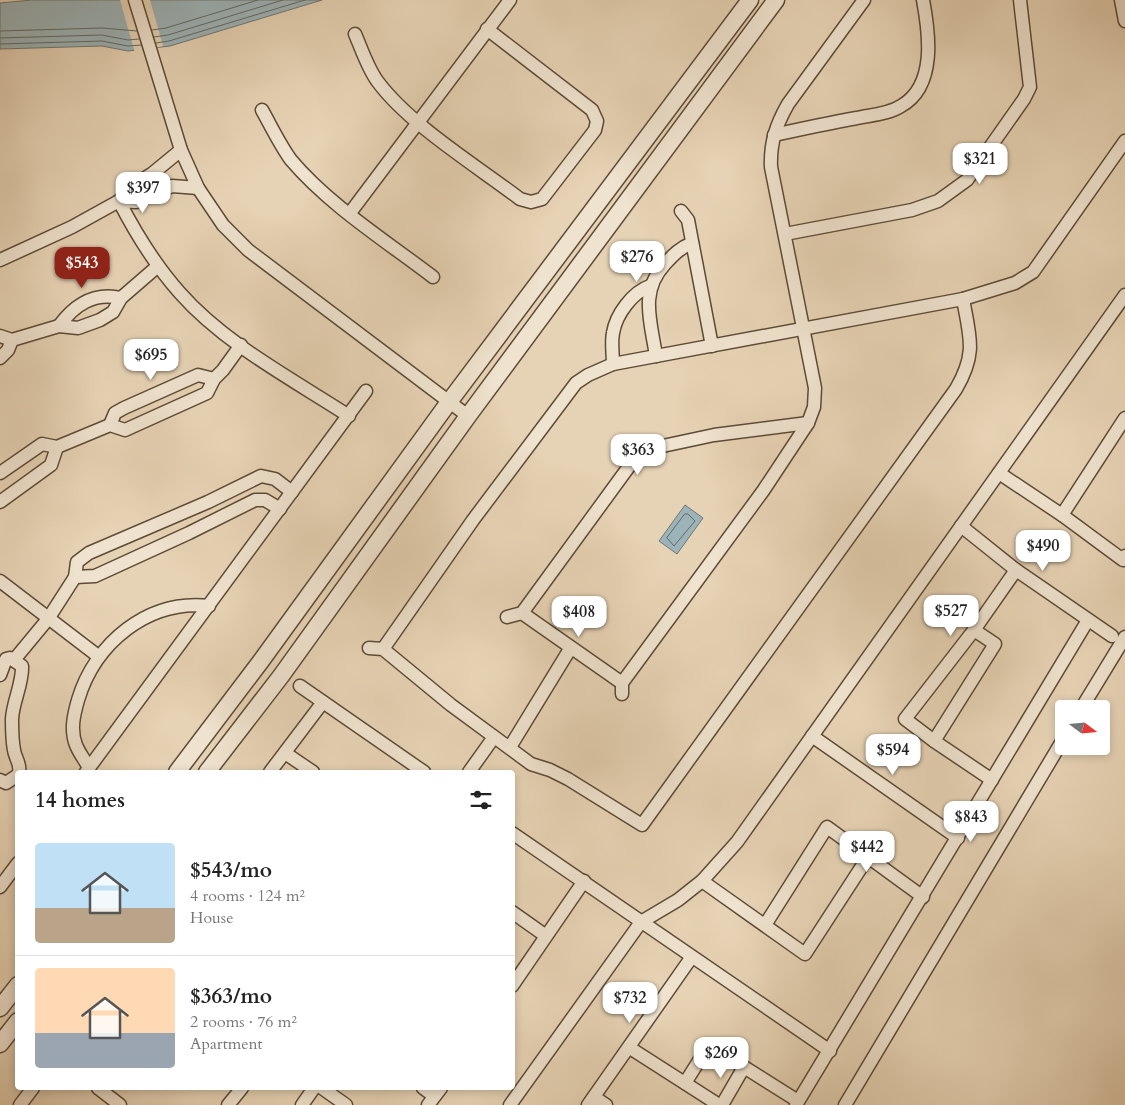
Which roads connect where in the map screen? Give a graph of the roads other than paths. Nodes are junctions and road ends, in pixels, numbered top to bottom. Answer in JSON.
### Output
{"nodes":[{"id":1,"x":135,"y":0,"type":"edge"},
{"id":2,"x":510,"y":0,"type":"edge"},
{"id":3,"x":750,"y":0,"type":"edge"},
{"id":4,"x":776,"y":0,"type":"edge"},
{"id":5,"x":864,"y":0,"type":"edge"},
{"id":6,"x":923,"y":0,"type":"edge"},
{"id":7,"x":1020,"y":0,"type":"edge"},
{"id":8,"x":487,"y":29,"type":"junction"},
{"id":9,"x":355,"y":34,"type":"dead end"},
{"id":10,"x":262,"y":110,"type":"dead end"},
{"id":11,"x":418,"y":122,"type":"junction"},
{"id":12,"x":774,"y":135,"type":"junction"},
{"id":13,"x":1125,"y":141,"type":"edge"},
{"id":14,"x":181,"y":150,"type":"junction"},
{"id":15,"x":198,"y":188,"type":"junction"},
{"id":16,"x":119,"y":201,"type":"junction"},
{"id":17,"x":681,"y":211,"type":"dead end"},
{"id":18,"x":350,"y":213,"type":"junction"},
{"id":19,"x":785,"y":234,"type":"junction"},
{"id":20,"x":692,"y":243,"type":"junction"},
{"id":21,"x":0,"y":260,"type":"edge"},
{"id":22,"x":158,"y":266,"type":"junction"},
{"id":23,"x":433,"y":277,"type":"dead end"},
{"id":24,"x":650,"y":286,"type":"junction"},
{"id":25,"x":1125,"y":295,"type":"edge"},
{"id":26,"x":121,"y":298,"type":"junction"},
{"id":27,"x":963,"y":299,"type":"junction"},
{"id":28,"x":59,"y":326,"type":"junction"},
{"id":29,"x":804,"y":327,"type":"junction"},
{"id":30,"x":6,"y":338,"type":"edge"},
{"id":31,"x":241,"y":345,"type":"junction"},
{"id":32,"x":712,"y":346,"type":"junction"},
{"id":33,"x":656,"y":356,"type":"junction"},
{"id":34,"x":0,"y":358,"type":"edge"},
{"id":35,"x":613,"y":364,"type":"junction"},
{"id":36,"x":214,"y":379,"type":"junction"},
{"id":37,"x":366,"y":391,"type":"dead end"},
{"id":38,"x":449,"y":402,"type":"junction"},
{"id":39,"x":349,"y":416,"type":"junction"},
{"id":40,"x":468,"y":416,"type":"junction"},
{"id":41,"x":1125,"y":418,"type":"edge"},
{"id":42,"x":808,"y":423,"type":"junction"},
{"id":43,"x":110,"y":425,"type":"junction"},
{"id":44,"x":57,"y":448,"type":"junction"},
{"id":45,"x":0,"y":473,"type":"edge"},
{"id":46,"x":999,"y":473,"type":"junction"},
{"id":47,"x":292,"y":492,"type":"junction"},
{"id":48,"x":0,"y":502,"type":"edge"},
{"id":49,"x":280,"y":509,"type":"junction"},
{"id":50,"x":1062,"y":515,"type":"junction"},
{"id":51,"x":961,"y":526,"type":"junction"},
{"id":52,"x":1125,"y":556,"type":"edge"},
{"id":53,"x":1016,"y":570,"type":"junction"},
{"id":54,"x":75,"y":578,"type":"junction"},
{"id":55,"x":0,"y":581,"type":"edge"},
{"id":56,"x":209,"y":606,"type":"junction"},
{"id":57,"x":522,"y":613,"type":"junction"},
{"id":58,"x":506,"y":617,"type":"dead end"},
{"id":59,"x":48,"y":618,"type":"junction"},
{"id":60,"x":1088,"y":620,"type":"junction"},
{"id":61,"x":974,"y":630,"type":"junction"},
{"id":62,"x":1112,"y":636,"type":"dead end"},
{"id":63,"x":1125,"y":637,"type":"edge"},
{"id":64,"x":369,"y":648,"type":"dead end"},
{"id":65,"x":570,"y":649,"type":"junction"},
{"id":66,"x":384,"y":650,"type":"junction"},
{"id":67,"x":98,"y":656,"type":"junction"},
{"id":68,"x":14,"y":660,"type":"junction"},
{"id":69,"x":0,"y":675,"type":"edge"},
{"id":70,"x":300,"y":686,"type":"dead end"},
{"id":71,"x":1086,"y":700,"type":"edge"},
{"id":72,"x":323,"y":702,"type":"junction"},
{"id":73,"x":812,"y":736,"type":"junction"},
{"id":74,"x":494,"y":737,"type":"junction"},
{"id":75,"x":934,"y":741,"type":"junction"},
{"id":76,"x":510,"y":747,"type":"junction"},
{"id":77,"x":285,"y":753,"type":"junction"},
{"id":78,"x":1055,"y":753,"type":"edge"},
{"id":79,"x":19,"y":770,"type":"edge"},
{"id":80,"x":88,"y":770,"type":"edge"},
{"id":81,"x":179,"y":770,"type":"edge"},
{"id":82,"x":209,"y":770,"type":"edge"},
{"id":83,"x":272,"y":770,"type":"edge"},
{"id":84,"x":310,"y":770,"type":"edge"},
{"id":85,"x":421,"y":770,"type":"edge"},
{"id":86,"x":470,"y":770,"type":"edge"},
{"id":87,"x":15,"y":776,"type":"edge"},
{"id":88,"x":0,"y":780,"type":"edge"},
{"id":89,"x":992,"y":780,"type":"junction"},
{"id":90,"x":515,"y":835,"type":"edge"},
{"id":91,"x":958,"y":838,"type":"junction"},
{"id":92,"x":868,"y":857,"type":"junction"},
{"id":93,"x":15,"y":867,"type":"edge"},
{"id":94,"x":584,"y":881,"type":"junction"},
{"id":95,"x":702,"y":881,"type":"junction"},
{"id":96,"x":0,"y":887,"type":"edge"},
{"id":97,"x":923,"y":896,"type":"junction"},
{"id":98,"x":515,"y":914,"type":"edge"},
{"id":99,"x":641,"y":922,"type":"junction"},
{"id":100,"x":765,"y":925,"type":"junction"},
{"id":101,"x":546,"y":936,"type":"junction"},
{"id":102,"x":691,"y":958,"type":"junction"},
{"id":103,"x":515,"y":982,"type":"edge"},
{"id":104,"x":15,"y":989,"type":"edge"},
{"id":105,"x":0,"y":1008,"type":"edge"},
{"id":106,"x":15,"y":1025,"type":"edge"},
{"id":107,"x":0,"y":1044,"type":"edge"},
{"id":108,"x":630,"y":1048,"type":"junction"},
{"id":109,"x":830,"y":1052,"type":"junction"},
{"id":110,"x":744,"y":1067,"type":"junction"},
{"id":111,"x":685,"y":1083,"type":"junction"},
{"id":112,"x":32,"y":1090,"type":"edge"},
{"id":113,"x":101,"y":1090,"type":"edge"},
{"id":114,"x":240,"y":1090,"type":"edge"},
{"id":115,"x":313,"y":1090,"type":"edge"},
{"id":116,"x":325,"y":1090,"type":"edge"},
{"id":117,"x":591,"y":1101,"type":"edge"},
{"id":118,"x":797,"y":1103,"type":"edge"},
{"id":119,"x":21,"y":1105,"type":"edge"},
{"id":120,"x":120,"y":1105,"type":"edge"},
{"id":121,"x":228,"y":1105,"type":"edge"},
{"id":122,"x":302,"y":1105,"type":"edge"},
{"id":123,"x":346,"y":1105,"type":"edge"},
{"id":124,"x":510,"y":1105,"type":"edge"},
{"id":125,"x":606,"y":1105,"type":"edge"},
{"id":126,"x":721,"y":1105,"type":"edge"},
{"id":127,"x":845,"y":1105,"type":"edge"}],
"edges":[{"from":1,"to":14,"type":"street"},
{"from":2,"to":8,"type":"street"},
{"from":3,"to":38,"type":"street"},
{"from":4,"to":40,"type":"street"},
{"from":5,"to":12,"type":"street"},
{"from":6,"to":12,"type":"street"},
{"from":7,"to":19,"type":"street"},
{"from":8,"to":11,"type":"street"},
{"from":8,"to":11,"type":"street"},
{"from":9,"to":11,"type":"street"},
{"from":10,"to":18,"type":"street"},
{"from":11,"to":18,"type":"street"},
{"from":12,"to":19,"type":"street"},
{"from":13,"to":27,"type":"street"},
{"from":14,"to":15,"type":"street"},
{"from":14,"to":16,"type":"street"},
{"from":15,"to":16,"type":"street"},
{"from":15,"to":38,"type":"street"},
{"from":16,"to":21,"type":"street"},
{"from":16,"to":22,"type":"street"},
{"from":17,"to":20,"type":"street"},
{"from":18,"to":23,"type":"street"},
{"from":19,"to":29,"type":"street"},
{"from":20,"to":24,"type":"street"},
{"from":20,"to":32,"type":"street"},
{"from":22,"to":26,"type":"street"},
{"from":22,"to":31,"type":"street"},
{"from":24,"to":33,"type":"street"},
{"from":24,"to":35,"type":"street"},
{"from":25,"to":46,"type":"street"},
{"from":26,"to":28,"type":"street"},
{"from":26,"to":28,"type":"street"},
{"from":27,"to":29,"type":"street"},
{"from":27,"to":76,"type":"street"},
{"from":28,"to":30,"type":"street"},
{"from":29,"to":32,"type":"street"},
{"from":29,"to":42,"type":"street"},
{"from":30,"to":34,"type":"street"},
{"from":31,"to":36,"type":"street"},
{"from":31,"to":39,"type":"street"},
{"from":32,"to":33,"type":"street"},
{"from":33,"to":35,"type":"street"},
{"from":35,"to":66,"type":"street"},
{"from":36,"to":43,"type":"street"},
{"from":36,"to":43,"type":"street"},
{"from":37,"to":39,"type":"street"},
{"from":38,"to":40,"type":"street"},
{"from":38,"to":81,"type":"street"},
{"from":39,"to":47,"type":"street"},
{"from":40,"to":82,"type":"street"},
{"from":41,"to":50,"type":"street"},
{"from":42,"to":57,"type":"street"},
{"from":42,"to":65,"type":"street"},
{"from":43,"to":44,"type":"street"},
{"from":44,"to":45,"type":"street"},
{"from":44,"to":48,"type":"street"},
{"from":46,"to":50,"type":"street"},
{"from":46,"to":51,"type":"street"},
{"from":47,"to":49,"type":"street"},
{"from":47,"to":54,"type":"street"},
{"from":49,"to":54,"type":"street"},
{"from":49,"to":56,"type":"street"},
{"from":50,"to":52,"type":"street"},
{"from":51,"to":53,"type":"street"},
{"from":51,"to":73,"type":"street"},
{"from":53,"to":60,"type":"street"},
{"from":53,"to":61,"type":"street"},
{"from":54,"to":59,"type":"street"},
{"from":55,"to":59,"type":"street"},
{"from":56,"to":67,"type":"street"},
{"from":56,"to":80,"type":"street"},
{"from":57,"to":58,"type":"street"},
{"from":57,"to":65,"type":"street"},
{"from":59,"to":67,"type":"street"},
{"from":59,"to":68,"type":"street"},
{"from":60,"to":62,"type":"street"},
{"from":60,"to":89,"type":"street"},
{"from":61,"to":75,"type":"street"},
{"from":61,"to":75,"type":"street"},
{"from":63,"to":71,"type":"street"},
{"from":64,"to":66,"type":"street"},
{"from":65,"to":76,"type":"street"},
{"from":66,"to":74,"type":"street"},
{"from":67,"to":80,"type":"street"},
{"from":68,"to":69,"type":"street"},
{"from":68,"to":79,"type":"street"},
{"from":70,"to":72,"type":"street"},
{"from":72,"to":77,"type":"street"},
{"from":72,"to":85,"type":"street"},
{"from":73,"to":91,"type":"street"},
{"from":73,"to":95,"type":"street"},
{"from":74,"to":76,"type":"street"},
{"from":74,"to":86,"type":"street"},
{"from":75,"to":89,"type":"street"},
{"from":77,"to":83,"type":"street"},
{"from":77,"to":84,"type":"street"},
{"from":78,"to":127,"type":"street"},
{"from":87,"to":88,"type":"street"},
{"from":89,"to":91,"type":"street"},
{"from":90,"to":94,"type":"street"},
{"from":91,"to":97,"type":"street"},
{"from":92,"to":97,"type":"street"},
{"from":92,"to":100,"type":"street"},
{"from":92,"to":100,"type":"street"},
{"from":93,"to":96,"type":"street"},
{"from":94,"to":99,"type":"street"},
{"from":94,"to":101,"type":"street"},
{"from":95,"to":99,"type":"street"},
{"from":95,"to":100,"type":"street"},
{"from":97,"to":109,"type":"street"},
{"from":98,"to":101,"type":"street"},
{"from":99,"to":102,"type":"street"},
{"from":99,"to":124,"type":"street"},
{"from":101,"to":103,"type":"street"},
{"from":102,"to":108,"type":"street"},
{"from":102,"to":109,"type":"street"},
{"from":104,"to":105,"type":"street"},
{"from":106,"to":107,"type":"street"},
{"from":108,"to":111,"type":"street"},
{"from":108,"to":117,"type":"street"},
{"from":109,"to":118,"type":"street"},
{"from":110,"to":111,"type":"street"},
{"from":110,"to":118,"type":"street"},
{"from":110,"to":126,"type":"street"},
{"from":111,"to":126,"type":"street"},
{"from":112,"to":119,"type":"street"},
{"from":113,"to":120,"type":"street"},
{"from":114,"to":121,"type":"street"},
{"from":115,"to":122,"type":"street"},
{"from":116,"to":123,"type":"street"},
{"from":117,"to":125,"type":"street"}]}
